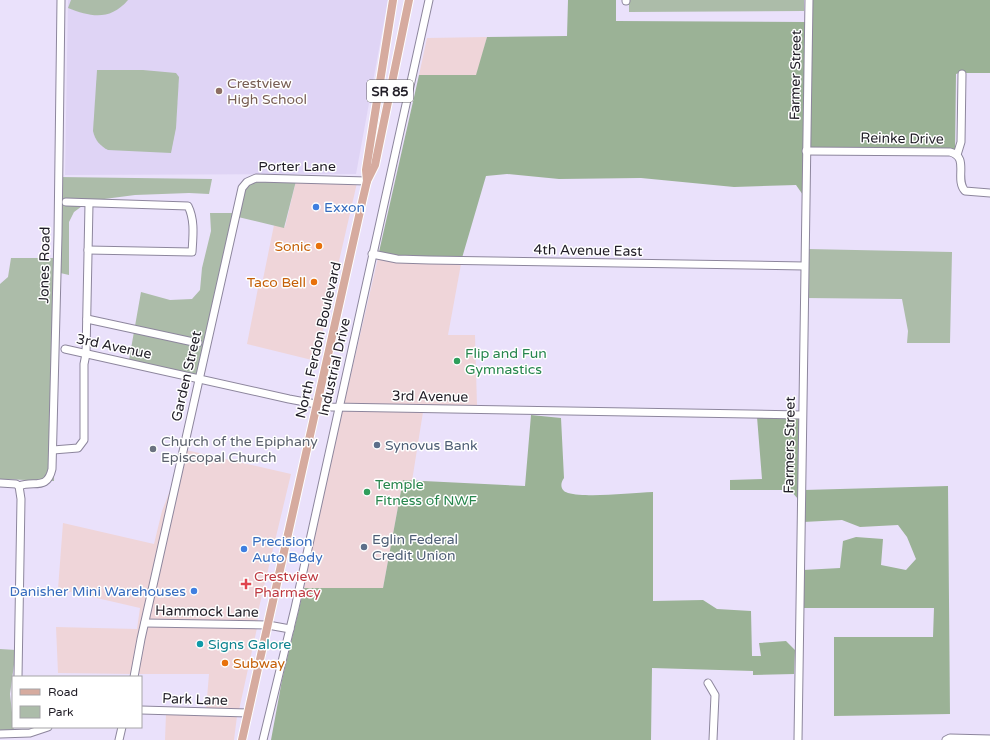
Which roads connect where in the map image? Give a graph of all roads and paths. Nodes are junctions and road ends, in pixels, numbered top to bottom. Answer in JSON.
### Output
{"nodes":[{"id":1,"x":61,"y":0,"type":"edge"},
{"id":2,"x":393,"y":0,"type":"edge"},
{"id":3,"x":409,"y":0,"type":"edge"},
{"id":4,"x":429,"y":0,"type":"edge"},
{"id":5,"x":809,"y":0,"type":"edge"},
{"id":6,"x":962,"y":74,"type":"dead end"},
{"id":7,"x":806,"y":151,"type":"junction"},
{"id":8,"x":957,"y":155,"type":"junction"},
{"id":9,"x":367,"y":181,"type":"junction"},
{"id":10,"x":990,"y":193,"type":"edge"},
{"id":11,"x":239,"y":199,"type":"joint"},
{"id":12,"x":66,"y":202,"type":"dead end"},
{"id":13,"x":89,"y":204,"type":"junction"},
{"id":14,"x":88,"y":250,"type":"junction"},
{"id":15,"x":372,"y":254,"type":"junction"},
{"id":16,"x":804,"y":266,"type":"junction"},
{"id":17,"x":87,"y":319,"type":"junction"},
{"id":18,"x":198,"y":343,"type":"dead end"},
{"id":19,"x":65,"y":349,"type":"dead end"},
{"id":20,"x":86,"y":354,"type":"junction"},
{"id":21,"x":199,"y":379,"type":"junction"},
{"id":22,"x":317,"y":404,"type":"junction"},
{"id":23,"x":338,"y":407,"type":"junction"},
{"id":24,"x":802,"y":415,"type":"junction"},
{"id":25,"x":53,"y":450,"type":"junction"},
{"id":26,"x":0,"y":483,"type":"edge"},
{"id":27,"x":19,"y":486,"type":"junction"},
{"id":28,"x":145,"y":624,"type":"junction"},
{"id":29,"x":268,"y":625,"type":"junction"},
{"id":30,"x":290,"y":629,"type":"junction"},
{"id":31,"x":18,"y":676,"type":"edge"},
{"id":32,"x":134,"y":676,"type":"edge"},
{"id":33,"x":708,"y":683,"type":"dead end"},
{"id":34,"x":142,"y":710,"type":"edge"},
{"id":35,"x":248,"y":713,"type":"junction"},
{"id":36,"x":45,"y":728,"type":"edge"},
{"id":37,"x":122,"y":728,"type":"edge"},
{"id":38,"x":17,"y":731,"type":"edge"},
{"id":39,"x":0,"y":734,"type":"edge"},
{"id":40,"x":990,"y":739,"type":"edge"},
{"id":41,"x":119,"y":740,"type":"edge"},
{"id":42,"x":242,"y":740,"type":"edge"},
{"id":43,"x":263,"y":740,"type":"edge"},
{"id":44,"x":714,"y":740,"type":"edge"},
{"id":45,"x":798,"y":740,"type":"edge"},
{"id":46,"x":946,"y":740,"type":"edge"}],
"edges":[{"from":1,"to":25,"type":"street","name":"Jones Road"},
{"from":2,"to":9,"type":"main road","name":"North Ferdon Boulevard","number":"SR 85"},
{"from":3,"to":9,"type":"main road","name":"North Ferdon Boulevard","number":"SR 85"},
{"from":4,"to":15,"type":"street","name":"Industrial Drive"},
{"from":5,"to":7,"type":"street","name":"Farmer Street"},
{"from":6,"to":8,"type":"street"},
{"from":7,"to":8,"type":"street","name":"Reinke Drive"},
{"from":7,"to":16,"type":"street","name":"Farmers Street"},
{"from":8,"to":10,"type":"street","name":"Reinke Drive"},
{"from":9,"to":11,"type":"street","name":"Porter Lane"},
{"from":9,"to":22,"type":"main road","name":"North Ferdon Boulevard","number":"SR 85"},
{"from":11,"to":21,"type":"street","name":"Garden Street"},
{"from":12,"to":13,"type":"street"},
{"from":13,"to":14,"type":"street"},
{"from":13,"to":14,"type":"street"},
{"from":14,"to":17,"type":"street"},
{"from":15,"to":16,"type":"street","name":"4th Avenue East"},
{"from":15,"to":23,"type":"street","name":"Industrial Drive"},
{"from":16,"to":24,"type":"street","name":"Farmers Street"},
{"from":17,"to":18,"type":"street"},
{"from":17,"to":20,"type":"street"},
{"from":19,"to":20,"type":"street","name":"3rd Avenue"},
{"from":20,"to":21,"type":"street","name":"3rd Avenue"},
{"from":20,"to":25,"type":"street"},
{"from":21,"to":22,"type":"street","name":"3rd Avenue"},
{"from":21,"to":28,"type":"street","name":"Garden Street"},
{"from":22,"to":23,"type":"street","name":"3rd Avenue"},
{"from":22,"to":29,"type":"main road","name":"North Ferdon Boulevard","number":"SR 85"},
{"from":23,"to":24,"type":"street","name":"3rd Avenue"},
{"from":23,"to":30,"type":"street","name":"Industrial Drive"},
{"from":24,"to":45,"type":"street","name":"Farmers Street"},
{"from":25,"to":27,"type":"street","name":"Jones Road"},
{"from":26,"to":27,"type":"street","name":"Jones Road"},
{"from":27,"to":31,"type":"street"},
{"from":28,"to":29,"type":"street","name":"Hammock Lane"},
{"from":28,"to":32,"type":"street","name":"Garden Street"},
{"from":29,"to":30,"type":"street","name":"Hammock Lane"},
{"from":29,"to":35,"type":"main road","name":"North Ferdon Boulevard","number":"SR 85"},
{"from":30,"to":43,"type":"street","name":"Industrial Drive"},
{"from":33,"to":44,"type":"street"},
{"from":34,"to":35,"type":"street","name":"Park Lane"},
{"from":35,"to":42,"type":"main road","name":"North Ferdon Boulevard","number":"SR 85"},
{"from":36,"to":38,"type":"street"},
{"from":37,"to":41,"type":"street"},
{"from":38,"to":39,"type":"street"},
{"from":40,"to":46,"type":"street"}]}
